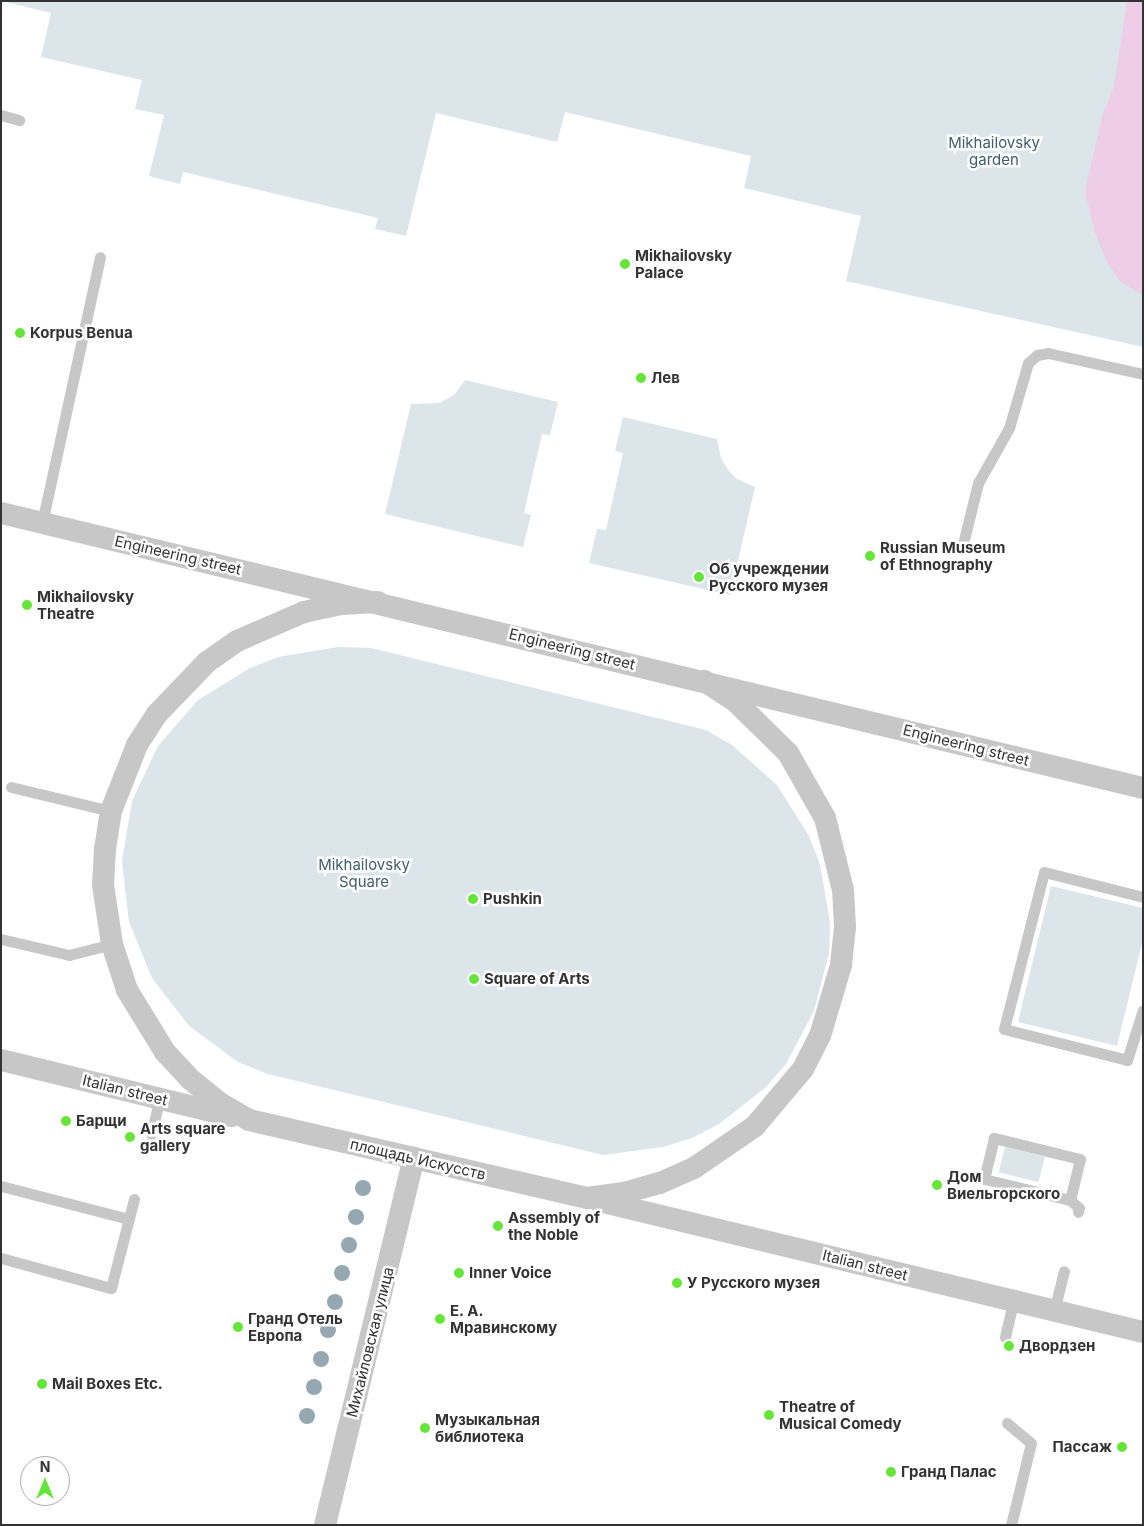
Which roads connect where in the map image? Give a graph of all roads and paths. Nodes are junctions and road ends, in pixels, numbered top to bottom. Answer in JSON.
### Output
{"nodes":[{"id":1,"x":1,"y":115,"type":"edge"},
{"id":2,"x":19,"y":120,"type":"dead end"},
{"id":3,"x":100,"y":257,"type":"dead end"},
{"id":4,"x":1143,"y":374,"type":"edge"},
{"id":5,"x":1,"y":513,"type":"edge"},
{"id":6,"x":42,"y":523,"type":"junction"},
{"id":7,"x":963,"y":544,"type":"dead end"},
{"id":8,"x":378,"y":602,"type":"junction"},
{"id":9,"x":704,"y":681,"type":"junction"},
{"id":10,"x":10,"y":787,"type":"dead end"},
{"id":11,"x":1143,"y":788,"type":"edge"},
{"id":12,"x":111,"y":811,"type":"junction"},
{"id":13,"x":1143,"y":897,"type":"edge"},
{"id":14,"x":1,"y":938,"type":"edge"},
{"id":15,"x":112,"y":944,"type":"junction"},
{"id":16,"x":1143,"y":1010,"type":"edge"},
{"id":17,"x":1,"y":1060,"type":"edge"},
{"id":18,"x":160,"y":1098,"type":"junction"},
{"id":19,"x":249,"y":1120,"type":"junction"},
{"id":20,"x":151,"y":1134,"type":"dead end"},
{"id":21,"x":414,"y":1158,"type":"junction"},
{"id":22,"x":1,"y":1186,"type":"edge"},
{"id":23,"x":587,"y":1198,"type":"junction"},
{"id":24,"x":134,"y":1199,"type":"dead end"},
{"id":25,"x":1070,"y":1200,"type":"junction"},
{"id":26,"x":1078,"y":1212,"type":"dead end"},
{"id":27,"x":129,"y":1219,"type":"junction"},
{"id":28,"x":1,"y":1258,"type":"edge"},
{"id":29,"x":1064,"y":1271,"type":"dead end"},
{"id":30,"x":1013,"y":1301,"type":"junction"},
{"id":31,"x":1054,"y":1311,"type":"junction"},
{"id":32,"x":1143,"y":1332,"type":"edge"},
{"id":33,"x":1004,"y":1337,"type":"dead end"},
{"id":34,"x":1007,"y":1423,"type":"dead end"},
{"id":35,"x":325,"y":1525,"type":"edge"},
{"id":36,"x":1011,"y":1525,"type":"edge"}],
"edges":[{"from":1,"to":2,"type":"lane"},
{"from":3,"to":6,"type":"lane"},
{"from":4,"to":7,"type":"lane"},
{"from":5,"to":6,"type":"street","name":"Engineering street"},
{"from":6,"to":8,"type":"street","name":"Engineering street"},
{"from":8,"to":9,"type":"street","name":"Engineering street"},
{"from":8,"to":12,"type":"street"},
{"from":9,"to":11,"type":"street","name":"Engineering street"},
{"from":9,"to":23,"type":"street"},
{"from":10,"to":12,"type":"lane"},
{"from":12,"to":15,"type":"street"},
{"from":13,"to":16,"type":"lane"},
{"from":14,"to":15,"type":"lane"},
{"from":15,"to":19,"type":"street"},
{"from":17,"to":18,"type":"street","name":"Italian street"},
{"from":18,"to":19,"type":"street","name":"Italian street"},
{"from":18,"to":20,"type":"lane"},
{"from":19,"to":21,"type":"street","name":"площадь Искусств"},
{"from":21,"to":23,"type":"street","name":"площадь Искусств"},
{"from":21,"to":35,"type":"street","name":"Михайловская улица"},
{"from":22,"to":27,"type":"lane"},
{"from":23,"to":30,"type":"street","name":"Italian street"},
{"from":24,"to":27,"type":"lane"},
{"from":25,"to":25,"type":"lane"},
{"from":25,"to":26,"type":"lane"},
{"from":27,"to":28,"type":"lane"},
{"from":29,"to":31,"type":"lane"},
{"from":30,"to":31,"type":"street","name":"Italian street"},
{"from":30,"to":33,"type":"lane"},
{"from":31,"to":32,"type":"street","name":"Italian street"},
{"from":34,"to":36,"type":"lane"}]}
